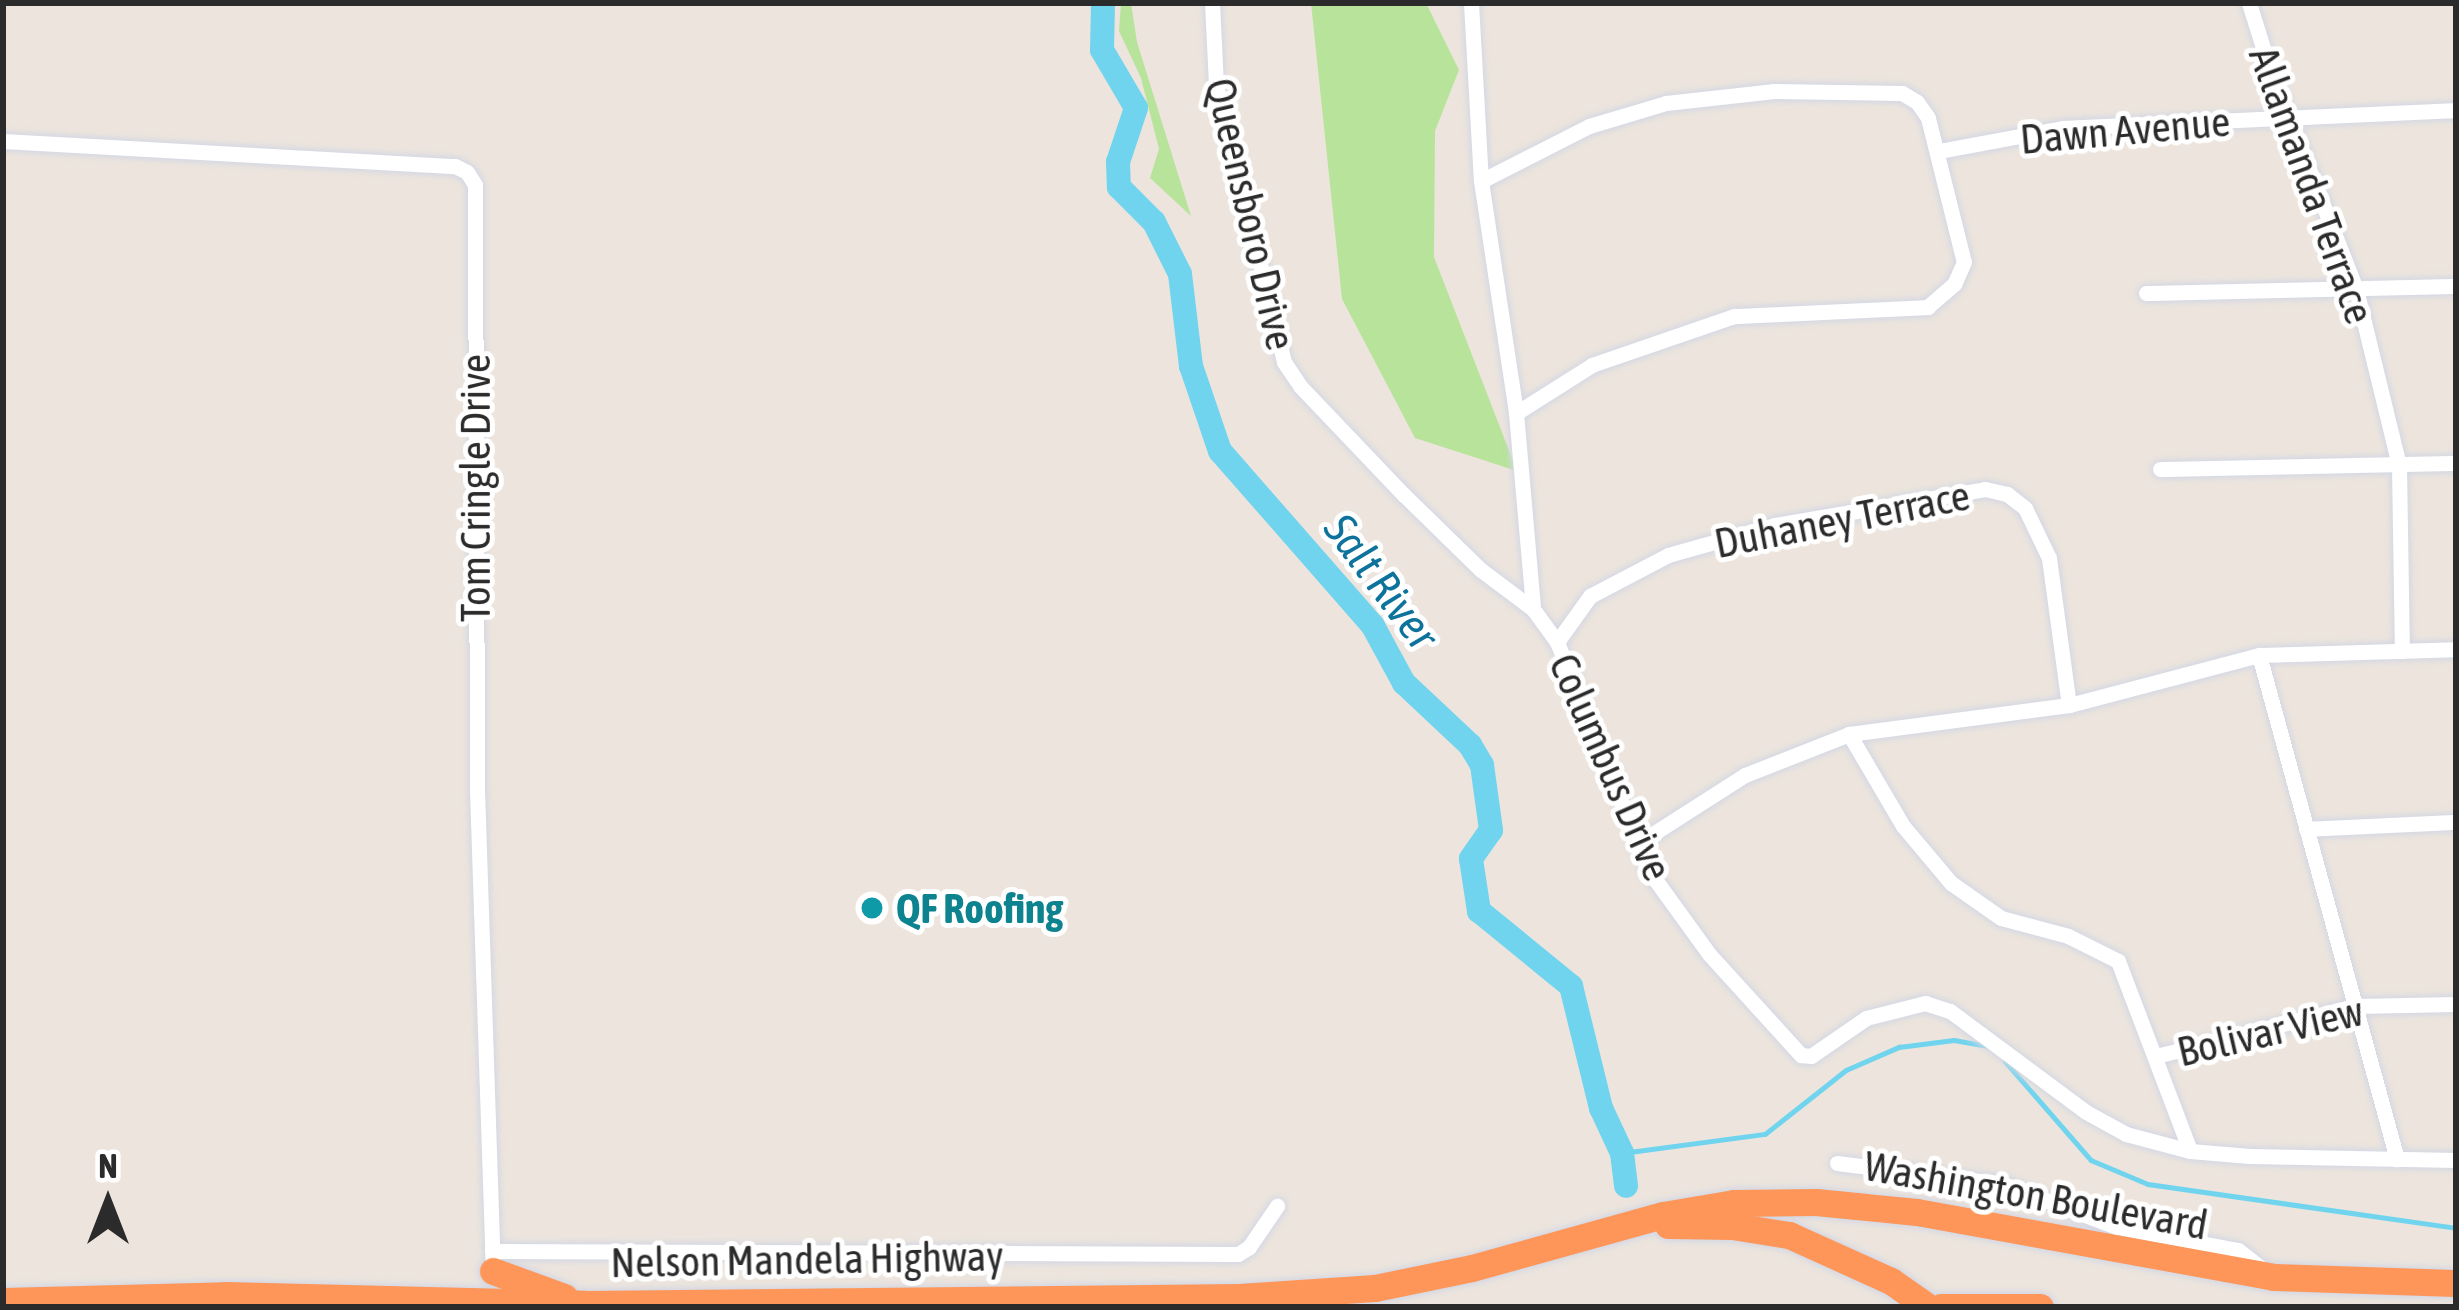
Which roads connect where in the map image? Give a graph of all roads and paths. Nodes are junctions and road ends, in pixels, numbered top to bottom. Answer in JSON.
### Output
{"nodes":[{"id":1,"x":1213,"y":3,"type":"edge"},
{"id":2,"x":1471,"y":3,"type":"edge"},
{"id":3,"x":2249,"y":3,"type":"edge"},
{"id":4,"x":2456,"y":110,"type":"edge"},
{"id":5,"x":2290,"y":118,"type":"junction"},
{"id":6,"x":3,"y":141,"type":"edge"},
{"id":7,"x":1939,"y":151,"type":"junction"},
{"id":8,"x":1481,"y":181,"type":"junction"},
{"id":9,"x":2456,"y":286,"type":"edge"},
{"id":10,"x":2356,"y":289,"type":"junction"},
{"id":11,"x":2146,"y":293,"type":"dead end"},
{"id":12,"x":1516,"y":413,"type":"junction"},
{"id":13,"x":2456,"y":463,"type":"edge"},
{"id":14,"x":2399,"y":466,"type":"junction"},
{"id":15,"x":2160,"y":469,"type":"dead end"},
{"id":16,"x":1533,"y":609,"type":"junction"},
{"id":17,"x":1558,"y":642,"type":"junction"},
{"id":18,"x":2456,"y":649,"type":"edge"},
{"id":19,"x":2402,"y":651,"type":"junction"},
{"id":20,"x":2259,"y":655,"type":"junction"},
{"id":21,"x":2069,"y":705,"type":"junction"},
{"id":22,"x":1849,"y":734,"type":"junction"},
{"id":23,"x":2456,"y":822,"type":"edge"},
{"id":24,"x":2306,"y":829,"type":"junction"},
{"id":25,"x":1637,"y":844,"type":"junction"},
{"id":26,"x":2456,"y":1004,"type":"edge"},
{"id":27,"x":2355,"y":1006,"type":"junction"},
{"id":28,"x":2156,"y":1056,"type":"junction"},
{"id":29,"x":2190,"y":1151,"type":"junction"},
{"id":30,"x":2397,"y":1159,"type":"junction"},
{"id":31,"x":2456,"y":1160,"type":"edge"},
{"id":32,"x":1837,"y":1163,"type":"dead end"},
{"id":33,"x":1276,"y":1206,"type":"dead end"},
{"id":34,"x":1605,"y":1234,"type":"junction"},
{"id":35,"x":492,"y":1261,"type":"junction"},
{"id":36,"x":2273,"y":1277,"type":"junction"},
{"id":37,"x":2456,"y":1283,"type":"edge"},
{"id":38,"x":3,"y":1301,"type":"edge"},
{"id":39,"x":585,"y":1304,"type":"edge"},
{"id":40,"x":1928,"y":1307,"type":"edge"},
{"id":41,"x":1941,"y":1307,"type":"edge"},
{"id":42,"x":2040,"y":1307,"type":"edge"}],
"edges":[{"from":1,"to":16,"type":"street","name":"Queensboro Drive"},
{"from":2,"to":8,"type":"street","name":"Columbus Drive"},
{"from":3,"to":5,"type":"street","name":"Allamanda Terrace"},
{"from":4,"to":5,"type":"street","name":"Dawn Avenue"},
{"from":5,"to":7,"type":"street","name":"Dawn Avenue"},
{"from":5,"to":10,"type":"street","name":"Allamanda Terrace"},
{"from":6,"to":35,"type":"street","name":"Tom Cringle Drive"},
{"from":7,"to":8,"type":"street"},
{"from":7,"to":12,"type":"street"},
{"from":8,"to":12,"type":"street","name":"Columbus Drive"},
{"from":9,"to":10,"type":"street"},
{"from":10,"to":11,"type":"street"},
{"from":10,"to":14,"type":"street","name":"Allamanda Terrace"},
{"from":12,"to":16,"type":"street","name":"Columbus Drive"},
{"from":13,"to":14,"type":"street"},
{"from":14,"to":15,"type":"street"},
{"from":14,"to":19,"type":"street","name":"Allamanda Terrace"},
{"from":16,"to":17,"type":"street","name":"Columbus Drive"},
{"from":17,"to":21,"type":"street","name":"Duhaney Terrace"},
{"from":17,"to":25,"type":"street","name":"Columbus Drive"},
{"from":18,"to":19,"type":"street"},
{"from":19,"to":20,"type":"street"},
{"from":20,"to":21,"type":"street"},
{"from":20,"to":24,"type":"street"},
{"from":21,"to":22,"type":"street"},
{"from":22,"to":25,"type":"street"},
{"from":22,"to":28,"type":"street"},
{"from":23,"to":24,"type":"street"},
{"from":24,"to":27,"type":"street"},
{"from":25,"to":29,"type":"street","name":"Columbus Drive"},
{"from":26,"to":27,"type":"street","name":"Bolivar View"},
{"from":27,"to":28,"type":"street","name":"Bolivar View"},
{"from":27,"to":30,"type":"street"},
{"from":28,"to":29,"type":"street"},
{"from":29,"to":30,"type":"street","name":"Columbus Drive"},
{"from":30,"to":31,"type":"street","name":"Columbus Drive"},
{"from":32,"to":36,"type":"street"},
{"from":33,"to":35,"type":"street"},
{"from":34,"to":36,"type":"highway","name":"Washington Boulevard"},
{"from":34,"to":39,"type":"highway","name":"Nelson Mandela Highway"},
{"from":34,"to":40,"type":"highway"},
{"from":35,"to":39,"type":"highway"},
{"from":36,"to":37,"type":"highway","name":"Washington Boulevard"},
{"from":38,"to":39,"type":"highway","name":"Nelson Mandela Highway"},
{"from":41,"to":42,"type":"highway"}]}
